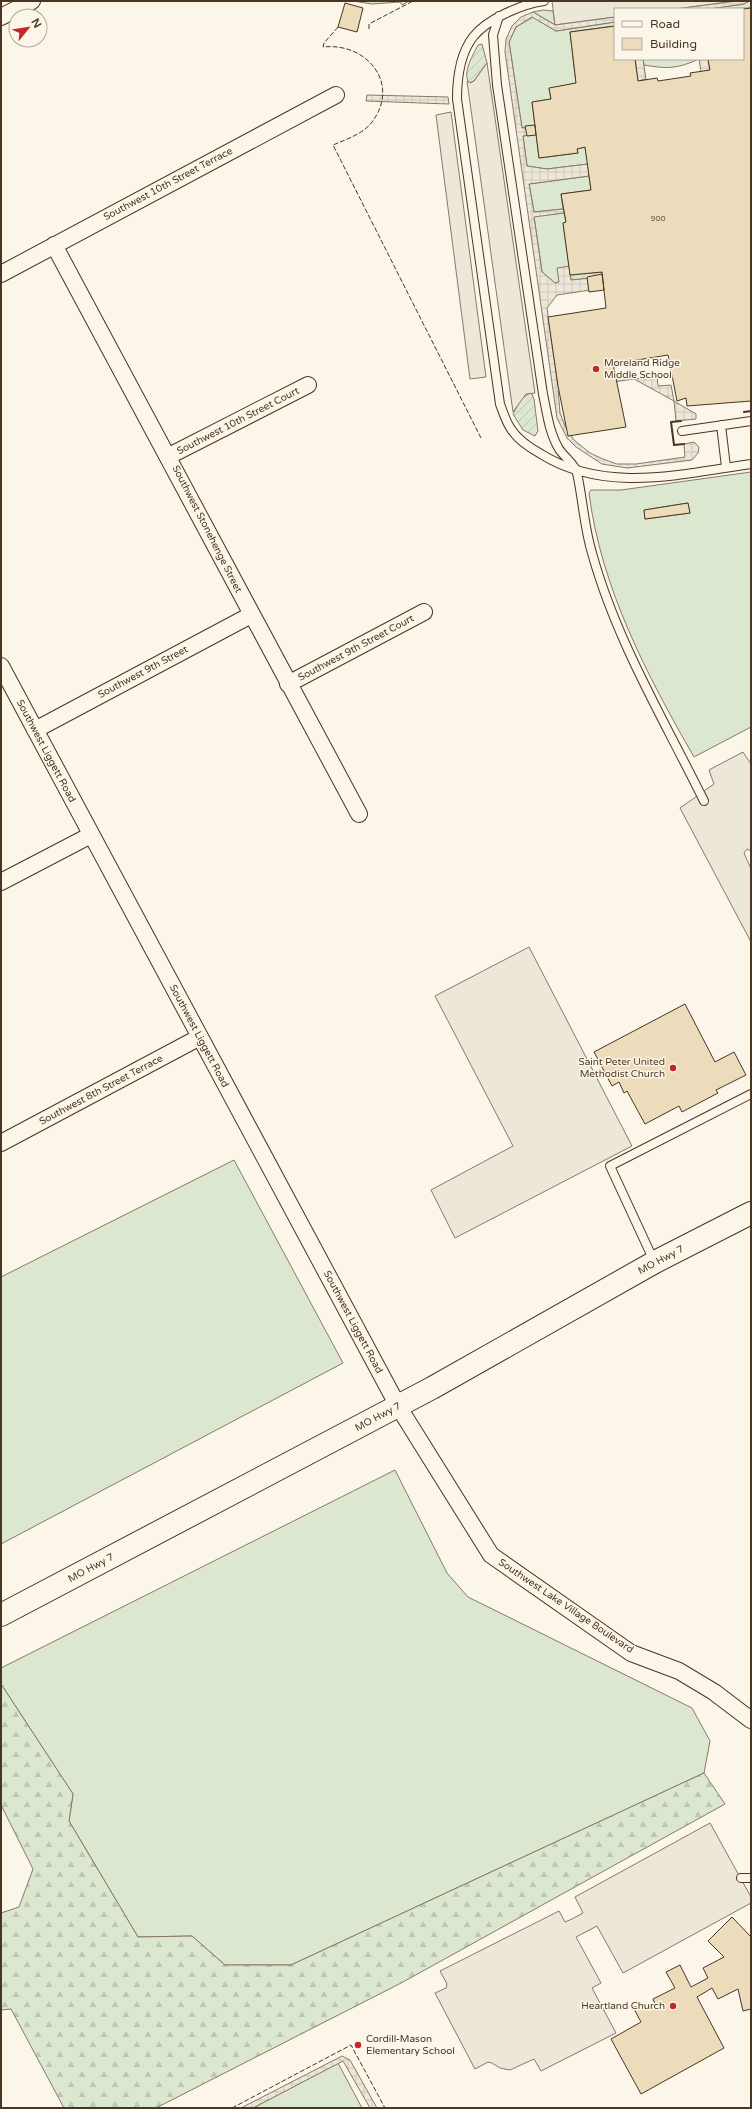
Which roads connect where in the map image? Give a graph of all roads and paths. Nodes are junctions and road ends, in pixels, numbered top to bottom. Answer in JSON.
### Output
{"nodes":[{"id":1,"x":32,"y":1,"type":"edge"},
{"id":2,"x":544,"y":1,"type":"edge"},
{"id":3,"x":499,"y":16,"type":"junction"},
{"id":4,"x":1,"y":17,"type":"edge"},
{"id":5,"x":336,"y":95,"type":"dead end"},
{"id":6,"x":54,"y":245,"type":"junction"},
{"id":7,"x":1,"y":274,"type":"edge"},
{"id":8,"x":308,"y":385,"type":"dead end"},
{"id":9,"x":751,"y":421,"type":"edge"},
{"id":10,"x":720,"y":425,"type":"junction"},
{"id":11,"x":682,"y":431,"type":"dead end"},
{"id":12,"x":169,"y":456,"type":"junction"},
{"id":13,"x":751,"y":464,"type":"edge"},
{"id":14,"x":726,"y":467,"type":"junction"},
{"id":15,"x":577,"y":471,"type":"junction"},
{"id":16,"x":424,"y":612,"type":"dead end"},
{"id":17,"x":251,"y":615,"type":"junction"},
{"id":18,"x":1,"y":666,"type":"edge"},
{"id":19,"x":288,"y":684,"type":"junction"},
{"id":20,"x":35,"y":730,"type":"junction"},
{"id":21,"x":704,"y":801,"type":"dead end"},
{"id":22,"x":359,"y":814,"type":"dead end"},
{"id":23,"x":91,"y":835,"type":"junction"},
{"id":24,"x":1,"y":882,"type":"edge"},
{"id":25,"x":200,"y":1037,"type":"junction"},
{"id":26,"x":751,"y":1094,"type":"edge"},
{"id":27,"x":1,"y":1143,"type":"edge"},
{"id":28,"x":751,"y":1213,"type":"edge"},
{"id":29,"x":655,"y":1262,"type":"junction"},
{"id":30,"x":398,"y":1406,"type":"junction"},
{"id":31,"x":1,"y":1615,"type":"edge"},
{"id":32,"x":751,"y":1720,"type":"edge"},
{"id":33,"x":741,"y":1878,"type":"dead end"},
{"id":34,"x":751,"y":1878,"type":"edge"}],
"edges":[{"from":1,"to":4,"type":"street"},
{"from":2,"to":3,"type":"lane"},
{"from":3,"to":15,"type":"lane"},
{"from":3,"to":15,"type":"lane"},
{"from":5,"to":6,"type":"street","name":"Southwest 10th Street Terrace"},
{"from":6,"to":7,"type":"street","name":"Southwest 10th Street Terrace"},
{"from":6,"to":12,"type":"street","name":"Southwest Stonehenge Street"},
{"from":8,"to":12,"type":"street","name":"Southwest 10th Street Court"},
{"from":9,"to":10,"type":"lane"},
{"from":10,"to":11,"type":"lane"},
{"from":10,"to":14,"type":"lane"},
{"from":12,"to":17,"type":"street","name":"Southwest Stonehenge Street"},
{"from":13,"to":14,"type":"lane"},
{"from":14,"to":15,"type":"lane"},
{"from":15,"to":21,"type":"lane"},
{"from":16,"to":19,"type":"street","name":"Southwest 9th Street Court"},
{"from":17,"to":19,"type":"street","name":"Southwest Stonehenge Street"},
{"from":17,"to":20,"type":"street","name":"Southwest 9th Street"},
{"from":18,"to":20,"type":"street","name":"Southwest Liggett Road"},
{"from":19,"to":22,"type":"street","name":"Southwest Stonehenge Street"},
{"from":20,"to":23,"type":"street","name":"Southwest Liggett Road"},
{"from":23,"to":24,"type":"street"},
{"from":23,"to":25,"type":"street","name":"Southwest Liggett Road"},
{"from":25,"to":27,"type":"street","name":"Southwest 8th Street Terrace"},
{"from":25,"to":30,"type":"street","name":"Southwest Liggett Road"},
{"from":26,"to":29,"type":"lane"},
{"from":28,"to":29,"type":"main road","name":"MO Hwy 7"},
{"from":29,"to":30,"type":"main road","name":"MO Hwy 7"},
{"from":30,"to":31,"type":"main road","name":"MO Hwy 7"},
{"from":30,"to":32,"type":"street","name":"Southwest Lake Village Boulevard"},
{"from":33,"to":34,"type":"lane"}]}
